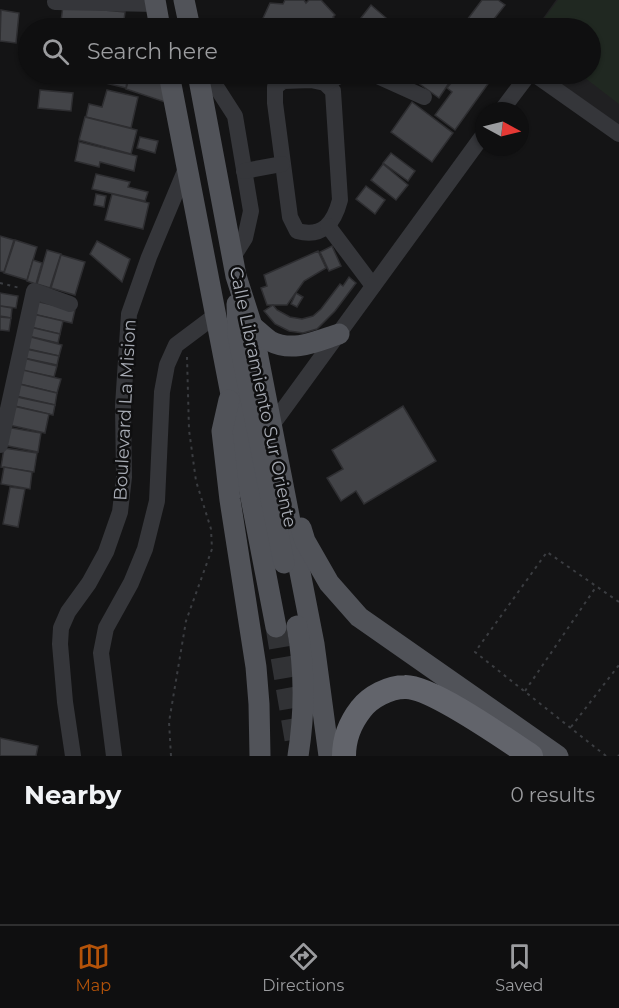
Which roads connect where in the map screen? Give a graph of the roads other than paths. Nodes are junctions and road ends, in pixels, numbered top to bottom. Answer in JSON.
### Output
{"nodes":[{"id":1,"x":184,"y":0,"type":"edge"},
{"id":2,"x":55,"y":2,"type":"dead end"},
{"id":3,"x":155,"y":2,"type":"edge"},
{"id":4,"x":158,"y":18,"type":"edge"},
{"id":5,"x":188,"y":18,"type":"edge"},
{"id":6,"x":171,"y":84,"type":"edge"},
{"id":7,"x":200,"y":84,"type":"edge"},
{"id":8,"x":214,"y":84,"type":"edge"},
{"id":9,"x":279,"y":84,"type":"edge"},
{"id":10,"x":326,"y":84,"type":"edge"},
{"id":11,"x":395,"y":84,"type":"edge"},
{"id":12,"x":521,"y":84,"type":"edge"},
{"id":13,"x":548,"y":84,"type":"edge"},
{"id":14,"x":424,"y":97,"type":"dead end"},
{"id":15,"x":508,"y":102,"type":"edge"},
{"id":16,"x":619,"y":134,"type":"edge"},
{"id":17,"x":475,"y":146,"type":"edge"},
{"id":18,"x":282,"y":164,"type":"junction"},
{"id":19,"x":187,"y":166,"type":"junction"},
{"id":20,"x":244,"y":171,"type":"junction"},
{"id":21,"x":328,"y":226,"type":"junction"},
{"id":22,"x":235,"y":267,"type":"junction"},
{"id":23,"x":373,"y":286,"type":"junction"},
{"id":24,"x":70,"y":304,"type":"dead end"},
{"id":25,"x":216,"y":315,"type":"junction"},
{"id":26,"x":245,"y":331,"type":"junction"},
{"id":27,"x":339,"y":334,"type":"junction"},
{"id":28,"x":230,"y":392,"type":"junction"},
{"id":29,"x":272,"y":425,"type":"junction"},
{"id":30,"x":0,"y":445,"type":"edge"},
{"id":31,"x":280,"y":463,"type":"junction"},
{"id":32,"x":276,"y":627,"type":"tunnel mouth"},
{"id":33,"x":73,"y":756,"type":"edge"},
{"id":34,"x":114,"y":756,"type":"edge"},
{"id":35,"x":260,"y":756,"type":"edge"},
{"id":36,"x":298,"y":756,"type":"edge"},
{"id":37,"x":329,"y":756,"type":"edge"},
{"id":38,"x":344,"y":756,"type":"edge"},
{"id":39,"x":531,"y":756,"type":"edge"},
{"id":40,"x":558,"y":756,"type":"edge"}],
"edges":[{"from":1,"to":5,"type":"main road"},
{"from":2,"to":3,"type":"street"},
{"from":3,"to":4,"type":"main road"},
{"from":6,"to":19,"type":"main road","name":"Calle Libramiento Sur Oriente"},
{"from":7,"to":22,"type":"main road","name":"Calle Libramiento Sur Oriente"},
{"from":8,"to":20,"type":"street"},
{"from":9,"to":18,"type":"street"},
{"from":10,"to":21,"type":"street"},
{"from":11,"to":14,"type":"street"},
{"from":12,"to":15,"type":"street"},
{"from":13,"to":16,"type":"street"},
{"from":17,"to":23,"type":"street"},
{"from":18,"to":20,"type":"street"},
{"from":18,"to":21,"type":"street"},
{"from":19,"to":25,"type":"main road","name":"Calle Libramiento Sur Oriente"},
{"from":19,"to":33,"type":"street","name":"Boulevard La Mision"},
{"from":20,"to":22,"type":"street"},
{"from":21,"to":23,"type":"street"},
{"from":22,"to":26,"type":"main road","name":"Calle Libramiento Sur Oriente"},
{"from":23,"to":27,"type":"street"},
{"from":24,"to":30,"type":"street"},
{"from":25,"to":28,"type":"main road","name":"Calle Libramiento Sur Oriente"},
{"from":25,"to":34,"type":"street","name":"Boulevard La Mision"},
{"from":26,"to":27,"type":"main road"},
{"from":26,"to":29,"type":"main road","name":"Calle Libramiento Sur Oriente"},
{"from":26,"to":36,"type":"main road"},
{"from":27,"to":29,"type":"street"},
{"from":28,"to":32,"type":"main road","name":"Calle Libramiento Sur Oriente"},
{"from":28,"to":35,"type":"main road"},
{"from":29,"to":31,"type":"main road","name":"Calle Libramiento Sur Oriente"},
{"from":31,"to":37,"type":"main road","name":"Calle Libramiento Sur Oriente"},
{"from":31,"to":40,"type":"main road"},
{"from":38,"to":39,"type":"highway"}]}
